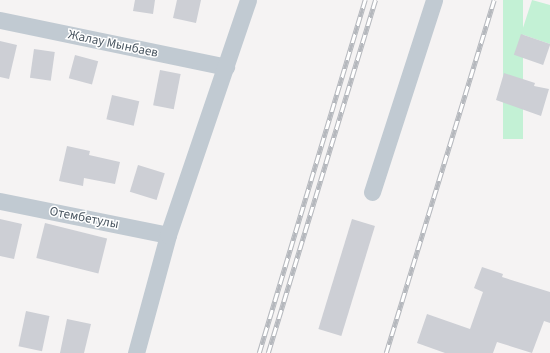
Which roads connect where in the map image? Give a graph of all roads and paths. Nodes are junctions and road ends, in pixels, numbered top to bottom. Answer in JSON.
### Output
{"nodes":[{"id":1,"x":248,"y":0,"type":"edge"},
{"id":2,"x":434,"y":0,"type":"edge"},
{"id":3,"x":0,"y":20,"type":"edge"},
{"id":4,"x":226,"y":67,"type":"junction"},
{"id":5,"x":372,"y":192,"type":"dead end"},
{"id":6,"x":0,"y":201,"type":"edge"},
{"id":7,"x":168,"y":235,"type":"junction"},
{"id":8,"x":136,"y":353,"type":"edge"}],
"edges":[{"from":1,"to":4,"type":"street"},
{"from":2,"to":5,"type":"street"},
{"from":3,"to":4,"type":"street","name":"Жалау Мынбаев"},
{"from":4,"to":7,"type":"street"},
{"from":6,"to":7,"type":"street","name":"Отембетулы"},
{"from":7,"to":8,"type":"street"}]}
